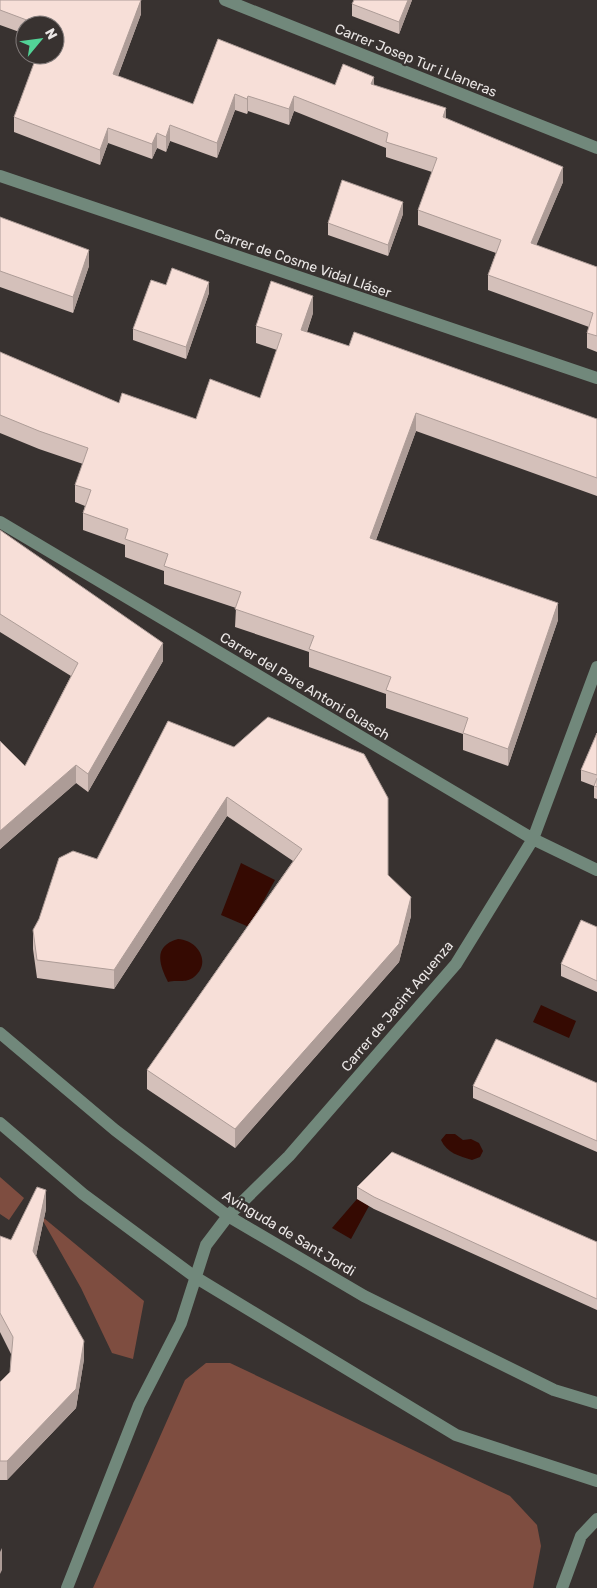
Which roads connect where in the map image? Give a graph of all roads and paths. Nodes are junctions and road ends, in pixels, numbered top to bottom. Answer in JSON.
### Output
{"nodes":[{"id":1,"x":225,"y":0,"type":"edge"},
{"id":2,"x":597,"y":148,"type":"edge"},
{"id":3,"x":0,"y":176,"type":"edge"},
{"id":4,"x":597,"y":378,"type":"edge"},
{"id":5,"x":0,"y":522,"type":"edge"},
{"id":6,"x":597,"y":667,"type":"edge"},
{"id":7,"x":532,"y":839,"type":"junction"},
{"id":8,"x":597,"y":870,"type":"edge"},
{"id":9,"x":0,"y":1033,"type":"edge"},
{"id":10,"x":0,"y":1122,"type":"edge"},
{"id":11,"x":228,"y":1216,"type":"junction"},
{"id":12,"x":195,"y":1277,"type":"junction"},
{"id":13,"x":597,"y":1403,"type":"edge"},
{"id":14,"x":597,"y":1481,"type":"edge"},
{"id":15,"x":597,"y":1519,"type":"edge"},
{"id":16,"x":66,"y":1588,"type":"edge"},
{"id":17,"x":562,"y":1588,"type":"edge"}],
"edges":[{"from":1,"to":2,"type":"street","name":"Carrer Josep Tur i Llaneras"},
{"from":3,"to":4,"type":"street","name":"Carrer de Cosme Vidal Lláser"},
{"from":5,"to":7,"type":"street","name":"Carrer del Pare Antoni Guasch"},
{"from":6,"to":7,"type":"street","name":"Carrer de Jacint Aquenza"},
{"from":7,"to":8,"type":"street","name":"Carrer del Pare Antoni Guasch"},
{"from":7,"to":11,"type":"street","name":"Carrer de Jacint Aquenza"},
{"from":9,"to":11,"type":"street","name":"Avinguda de Sant Jordi"},
{"from":10,"to":12,"type":"street"},
{"from":11,"to":12,"type":"street","name":"Carrer de Jacint Aquenza"},
{"from":11,"to":13,"type":"street","name":"Avinguda de Sant Jordi"},
{"from":12,"to":14,"type":"street"},
{"from":12,"to":16,"type":"street","name":"Carrer de Jacint Aquenza"},
{"from":15,"to":17,"type":"street"}]}
